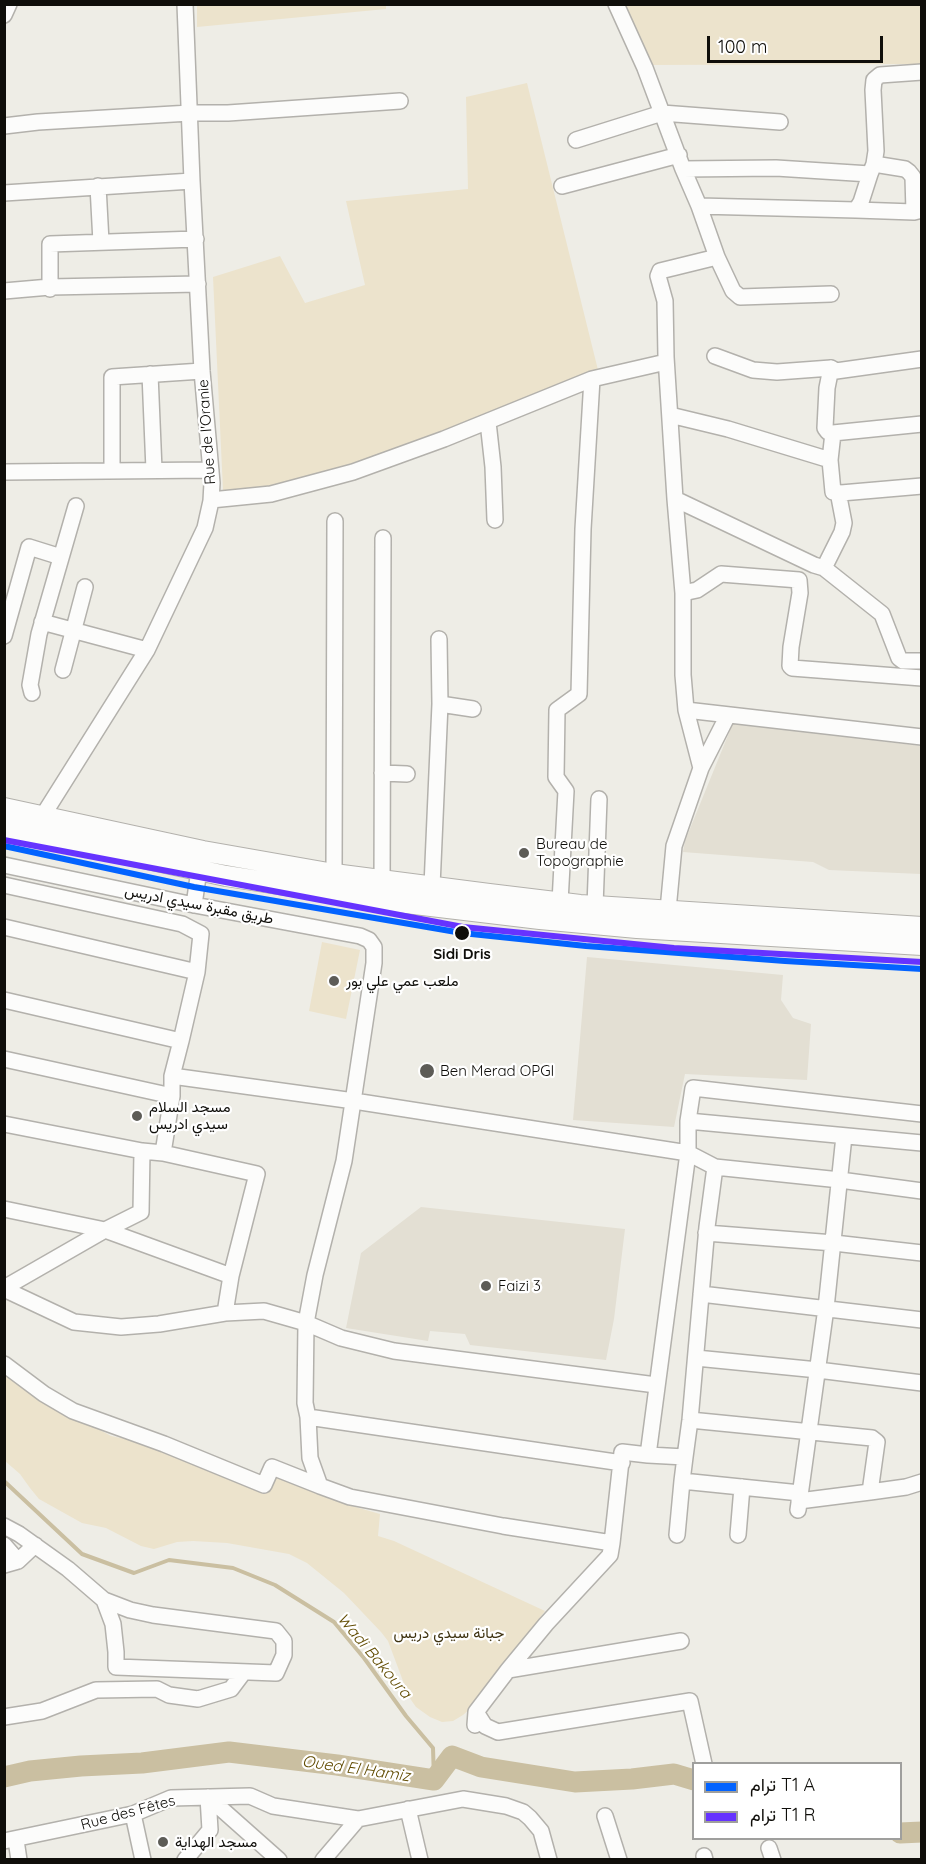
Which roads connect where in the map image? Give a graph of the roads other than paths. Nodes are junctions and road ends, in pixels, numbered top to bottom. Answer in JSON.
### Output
{"nodes":[{"id":1,"x":9,"y":4,"type":"edge"},
{"id":2,"x":185,"y":4,"type":"edge"},
{"id":3,"x":616,"y":4,"type":"edge"},
{"id":4,"x":4,"y":15,"type":"edge"},
{"id":5,"x":921,"y":72,"type":"edge"},
{"id":6,"x":400,"y":101,"type":"dead end"},
{"id":7,"x":190,"y":113,"type":"junction"},
{"id":8,"x":663,"y":113,"type":"junction"},
{"id":9,"x":780,"y":122,"type":"dead end"},
{"id":10,"x":4,"y":126,"type":"edge"},
{"id":11,"x":576,"y":140,"type":"dead end"},
{"id":12,"x":681,"y":162,"type":"junction"},
{"id":13,"x":872,"y":169,"type":"junction"},
{"id":14,"x":192,"y":181,"type":"junction"},
{"id":15,"x":98,"y":186,"type":"junction"},
{"id":16,"x":562,"y":186,"type":"dead end"},
{"id":17,"x":4,"y":193,"type":"edge"},
{"id":18,"x":699,"y":206,"type":"junction"},
{"id":19,"x":856,"y":210,"type":"junction"},
{"id":20,"x":918,"y":211,"type":"edge"},
{"id":21,"x":196,"y":239,"type":"junction"},
{"id":22,"x":101,"y":242,"type":"junction"},
{"id":23,"x":717,"y":257,"type":"junction"},
{"id":24,"x":198,"y":284,"type":"junction"},
{"id":25,"x":50,"y":288,"type":"junction"},
{"id":26,"x":4,"y":291,"type":"edge"},
{"id":27,"x":831,"y":294,"type":"dead end"},
{"id":28,"x":715,"y":356,"type":"dead end"},
{"id":29,"x":921,"y":359,"type":"edge"},
{"id":30,"x":666,"y":362,"type":"junction"},
{"id":31,"x":831,"y":368,"type":"junction"},
{"id":32,"x":202,"y":371,"type":"junction"},
{"id":33,"x":150,"y":374,"type":"junction"},
{"id":34,"x":592,"y":380,"type":"junction"},
{"id":35,"x":670,"y":415,"type":"junction"},
{"id":36,"x":488,"y":422,"type":"junction"},
{"id":37,"x":921,"y":424,"type":"edge"},
{"id":38,"x":833,"y":433,"type":"junction"},
{"id":39,"x":830,"y":460,"type":"junction"},
{"id":40,"x":112,"y":470,"type":"junction"},
{"id":41,"x":154,"y":470,"type":"junction"},
{"id":42,"x":210,"y":470,"type":"junction"},
{"id":43,"x":4,"y":472,"type":"edge"},
{"id":44,"x":921,"y":486,"type":"edge"},
{"id":45,"x":842,"y":493,"type":"junction"},
{"id":46,"x":675,"y":499,"type":"junction"},
{"id":47,"x":211,"y":500,"type":"junction"},
{"id":48,"x":76,"y":506,"type":"dead end"},
{"id":49,"x":495,"y":520,"type":"dead end"},
{"id":50,"x":336,"y":521,"type":"dead end"},
{"id":51,"x":383,"y":538,"type":"dead end"},
{"id":52,"x":61,"y":557,"type":"junction"},
{"id":53,"x":824,"y":568,"type":"junction"},
{"id":54,"x":85,"y":587,"type":"dead end"},
{"id":55,"x":683,"y":593,"type":"junction"},
{"id":56,"x":42,"y":622,"type":"junction"},
{"id":57,"x":73,"y":630,"type":"junction"},
{"id":58,"x":4,"y":636,"type":"edge"},
{"id":59,"x":439,"y":639,"type":"dead end"},
{"id":60,"x":147,"y":650,"type":"junction"},
{"id":61,"x":921,"y":661,"type":"edge"},
{"id":62,"x":63,"y":670,"type":"dead end"},
{"id":63,"x":921,"y":678,"type":"edge"},
{"id":64,"x":32,"y":693,"type":"dead end"},
{"id":65,"x":440,"y":704,"type":"junction"},
{"id":66,"x":473,"y":708,"type":"dead end"},
{"id":67,"x":686,"y":710,"type":"junction"},
{"id":68,"x":728,"y":715,"type":"junction"},
{"id":69,"x":921,"y":737,"type":"edge"},
{"id":70,"x":701,"y":768,"type":"junction"},
{"id":71,"x":382,"y":773,"type":"junction"},
{"id":72,"x":407,"y":774,"type":"dead end"},
{"id":73,"x":599,"y":799,"type":"dead end"},
{"id":74,"x":4,"y":808,"type":"edge"},
{"id":75,"x":41,"y":815,"type":"junction"},
{"id":76,"x":4,"y":828,"type":"edge"},
{"id":77,"x":32,"y":834,"type":"junction"},
{"id":78,"x":4,"y":865,"type":"edge"},
{"id":79,"x":199,"y":870,"type":"junction"},
{"id":80,"x":334,"y":874,"type":"junction"},
{"id":81,"x":383,"y":880,"type":"junction"},
{"id":82,"x":4,"y":885,"type":"edge"},
{"id":83,"x":432,"y":886,"type":"junction"},
{"id":84,"x":381,"y":900,"type":"junction"},
{"id":85,"x":560,"y":902,"type":"junction"},
{"id":86,"x":191,"y":904,"type":"junction"},
{"id":87,"x":595,"y":906,"type":"junction"},
{"id":88,"x":669,"y":910,"type":"junction"},
{"id":89,"x":182,"y":924,"type":"junction"},
{"id":90,"x":4,"y":927,"type":"edge"},
{"id":91,"x":921,"y":927,"type":"edge"},
{"id":92,"x":921,"y":945,"type":"edge"},
{"id":93,"x":197,"y":972,"type":"junction"},
{"id":94,"x":4,"y":1000,"type":"edge"},
{"id":95,"x":182,"y":1041,"type":"junction"},
{"id":96,"x":4,"y":1059,"type":"edge"},
{"id":97,"x":172,"y":1076,"type":"junction"},
{"id":98,"x":172,"y":1096,"type":"junction"},
{"id":99,"x":354,"y":1101,"type":"junction"},
{"id":100,"x":921,"y":1114,"type":"edge"},
{"id":101,"x":688,"y":1120,"type":"junction"},
{"id":102,"x":4,"y":1124,"type":"edge"},
{"id":103,"x":844,"y":1136,"type":"junction"},
{"id":104,"x":921,"y":1143,"type":"edge"},
{"id":105,"x":142,"y":1151,"type":"junction"},
{"id":106,"x":163,"y":1153,"type":"junction"},
{"id":107,"x":688,"y":1153,"type":"junction"},
{"id":108,"x":715,"y":1167,"type":"junction"},
{"id":109,"x":840,"y":1180,"type":"junction"},
{"id":110,"x":921,"y":1191,"type":"edge"},
{"id":111,"x":4,"y":1209,"type":"edge"},
{"id":112,"x":105,"y":1230,"type":"junction"},
{"id":113,"x":706,"y":1233,"type":"junction"},
{"id":114,"x":834,"y":1243,"type":"junction"},
{"id":115,"x":921,"y":1253,"type":"edge"},
{"id":116,"x":231,"y":1276,"type":"junction"},
{"id":117,"x":4,"y":1288,"type":"edge"},
{"id":118,"x":700,"y":1294,"type":"junction"},
{"id":119,"x":826,"y":1308,"type":"junction"},
{"id":120,"x":225,"y":1313,"type":"junction"},
{"id":121,"x":921,"y":1320,"type":"edge"},
{"id":122,"x":306,"y":1323,"type":"junction"},
{"id":123,"x":696,"y":1358,"type":"junction"},
{"id":124,"x":4,"y":1364,"type":"edge"},
{"id":125,"x":818,"y":1370,"type":"junction"},
{"id":126,"x":921,"y":1383,"type":"edge"},
{"id":127,"x":657,"y":1384,"type":"junction"},
{"id":128,"x":308,"y":1417,"type":"junction"},
{"id":129,"x":690,"y":1420,"type":"junction"},
{"id":130,"x":810,"y":1432,"type":"junction"},
{"id":131,"x":648,"y":1455,"type":"junction"},
{"id":132,"x":685,"y":1456,"type":"junction"},
{"id":133,"x":622,"y":1463,"type":"junction"},
{"id":134,"x":682,"y":1481,"type":"junction"},
{"id":135,"x":921,"y":1482,"type":"edge"},
{"id":136,"x":320,"y":1486,"type":"junction"},
{"id":137,"x":741,"y":1487,"type":"junction"},
{"id":138,"x":870,"y":1492,"type":"junction"},
{"id":139,"x":799,"y":1501,"type":"junction"},
{"id":140,"x":4,"y":1526,"type":"edge"},
{"id":141,"x":677,"y":1535,"type":"dead end"},
{"id":142,"x":738,"y":1535,"type":"dead end"},
{"id":143,"x":612,"y":1543,"type":"junction"},
{"id":144,"x":4,"y":1545,"type":"edge"},
{"id":145,"x":35,"y":1545,"type":"junction"},
{"id":146,"x":11,"y":1563,"type":"edge"},
{"id":147,"x":104,"y":1600,"type":"junction"},
{"id":148,"x":681,"y":1641,"type":"dead end"},
{"id":149,"x":508,"y":1670,"type":"junction"},
{"id":150,"x":243,"y":1673,"type":"junction"},
{"id":151,"x":4,"y":1717,"type":"edge"},
{"id":152,"x":704,"y":1762,"type":"edge"},
{"id":153,"x":208,"y":1797,"type":"junction"},
{"id":154,"x":408,"y":1809,"type":"junction"},
{"id":155,"x":133,"y":1814,"type":"junction"},
{"id":156,"x":605,"y":1816,"type":"dead end"},
{"id":157,"x":358,"y":1819,"type":"junction"},
{"id":158,"x":10,"y":1841,"type":"edge"},
{"id":159,"x":19,"y":1860,"type":"edge"},
{"id":160,"x":143,"y":1860,"type":"edge"},
{"id":161,"x":185,"y":1860,"type":"edge"},
{"id":162,"x":279,"y":1860,"type":"edge"},
{"id":163,"x":323,"y":1860,"type":"edge"},
{"id":164,"x":420,"y":1860,"type":"edge"},
{"id":165,"x":549,"y":1860,"type":"edge"},
{"id":166,"x":619,"y":1860,"type":"edge"}],
"edges":[{"from":1,"to":4,"type":"street"},
{"from":2,"to":7,"type":"street","name":"Rue de l'Oranie"},
{"from":3,"to":8,"type":"street"},
{"from":5,"to":13,"type":"street"},
{"from":6,"to":7,"type":"street"},
{"from":7,"to":10,"type":"street"},
{"from":7,"to":14,"type":"street","name":"Rue de l'Oranie"},
{"from":8,"to":9,"type":"street"},
{"from":8,"to":11,"type":"street"},
{"from":8,"to":12,"type":"street"},
{"from":12,"to":13,"type":"street"},
{"from":12,"to":16,"type":"street"},
{"from":12,"to":18,"type":"street"},
{"from":13,"to":19,"type":"street"},
{"from":13,"to":20,"type":"street"},
{"from":14,"to":15,"type":"street"},
{"from":14,"to":21,"type":"street","name":"Rue de l'Oranie"},
{"from":15,"to":17,"type":"street"},
{"from":15,"to":22,"type":"street"},
{"from":18,"to":19,"type":"street"},
{"from":18,"to":23,"type":"street"},
{"from":19,"to":20,"type":"street"},
{"from":21,"to":22,"type":"street"},
{"from":21,"to":24,"type":"street","name":"Rue de l'Oranie"},
{"from":22,"to":25,"type":"street"},
{"from":23,"to":27,"type":"street"},
{"from":23,"to":30,"type":"street"},
{"from":24,"to":25,"type":"street"},
{"from":24,"to":32,"type":"street","name":"Rue de l'Oranie"},
{"from":25,"to":26,"type":"street"},
{"from":28,"to":31,"type":"street"},
{"from":29,"to":31,"type":"street"},
{"from":30,"to":34,"type":"street"},
{"from":30,"to":35,"type":"street"},
{"from":31,"to":38,"type":"street"},
{"from":32,"to":33,"type":"street"},
{"from":32,"to":42,"type":"street","name":"Rue de l'Oranie"},
{"from":33,"to":40,"type":"street"},
{"from":33,"to":41,"type":"street"},
{"from":34,"to":36,"type":"street"},
{"from":34,"to":85,"type":"street"},
{"from":35,"to":39,"type":"street"},
{"from":35,"to":46,"type":"street"},
{"from":36,"to":47,"type":"street"},
{"from":36,"to":49,"type":"street"},
{"from":37,"to":38,"type":"street"},
{"from":38,"to":39,"type":"street"},
{"from":39,"to":45,"type":"street"},
{"from":40,"to":41,"type":"street"},
{"from":40,"to":43,"type":"street"},
{"from":41,"to":42,"type":"street"},
{"from":42,"to":47,"type":"street","name":"Rue de l'Oranie"},
{"from":44,"to":45,"type":"street"},
{"from":45,"to":53,"type":"street"},
{"from":46,"to":53,"type":"street"},
{"from":46,"to":55,"type":"street"},
{"from":47,"to":60,"type":"street","name":"Rue de l'Oranie"},
{"from":48,"to":52,"type":"street"},
{"from":50,"to":80,"type":"street"},
{"from":51,"to":71,"type":"street"},
{"from":52,"to":56,"type":"street"},
{"from":52,"to":58,"type":"street"},
{"from":53,"to":61,"type":"street"},
{"from":54,"to":57,"type":"street"},
{"from":55,"to":63,"type":"street"},
{"from":55,"to":67,"type":"street"},
{"from":56,"to":57,"type":"street"},
{"from":56,"to":64,"type":"street"},
{"from":57,"to":60,"type":"street"},
{"from":57,"to":62,"type":"street"},
{"from":59,"to":65,"type":"street"},
{"from":60,"to":75,"type":"street","name":"Rue de l'Oranie"},
{"from":65,"to":66,"type":"street"},
{"from":65,"to":83,"type":"street"},
{"from":67,"to":68,"type":"street"},
{"from":67,"to":70,"type":"street"},
{"from":68,"to":69,"type":"street"},
{"from":68,"to":70,"type":"street"},
{"from":70,"to":88,"type":"street"},
{"from":71,"to":72,"type":"street"},
{"from":71,"to":81,"type":"street"},
{"from":73,"to":87,"type":"street"},
{"from":74,"to":75,"type":"main road"},
{"from":75,"to":77,"type":"street","name":"Rue de l'Oranie"},
{"from":75,"to":80,"type":"main road"},
{"from":76,"to":77,"type":"main road"},
{"from":77,"to":79,"type":"main road"},
{"from":78,"to":86,"type":"street","name":"طريق مقبرة سيدي ادريس"},
{"from":79,"to":84,"type":"main road"},
{"from":79,"to":86,"type":"street"},
{"from":80,"to":81,"type":"main road"},
{"from":81,"to":83,"type":"main road"},
{"from":81,"to":84,"type":"street"},
{"from":82,"to":89,"type":"street"},
{"from":83,"to":85,"type":"main road"},
{"from":84,"to":92,"type":"main road"},
{"from":85,"to":87,"type":"main road"},
{"from":86,"to":89,"type":"street"},
{"from":86,"to":99,"type":"street","name":"طريق مقبرة سيدي ادريس"},
{"from":87,"to":88,"type":"main road"},
{"from":88,"to":91,"type":"main road"},
{"from":89,"to":93,"type":"street"},
{"from":90,"to":93,"type":"street"},
{"from":93,"to":95,"type":"street"},
{"from":94,"to":95,"type":"street"},
{"from":95,"to":97,"type":"street"},
{"from":96,"to":98,"type":"street"},
{"from":97,"to":98,"type":"street"},
{"from":97,"to":99,"type":"street"},
{"from":98,"to":106,"type":"street"},
{"from":99,"to":107,"type":"street"},
{"from":99,"to":122,"type":"street"},
{"from":100,"to":101,"type":"street"},
{"from":101,"to":103,"type":"street"},
{"from":101,"to":107,"type":"street"},
{"from":102,"to":105,"type":"street"},
{"from":103,"to":104,"type":"street"},
{"from":103,"to":109,"type":"street"},
{"from":105,"to":106,"type":"street"},
{"from":105,"to":112,"type":"street"},
{"from":106,"to":116,"type":"street"},
{"from":107,"to":108,"type":"street"},
{"from":107,"to":127,"type":"street"},
{"from":108,"to":109,"type":"street"},
{"from":108,"to":113,"type":"street"},
{"from":109,"to":110,"type":"street"},
{"from":109,"to":114,"type":"street"},
{"from":111,"to":112,"type":"street"},
{"from":112,"to":116,"type":"street"},
{"from":112,"to":117,"type":"street"},
{"from":113,"to":114,"type":"street"},
{"from":113,"to":118,"type":"street"},
{"from":114,"to":115,"type":"street"},
{"from":114,"to":119,"type":"street"},
{"from":116,"to":120,"type":"street"},
{"from":117,"to":120,"type":"street"},
{"from":118,"to":119,"type":"street"},
{"from":118,"to":123,"type":"street"},
{"from":119,"to":121,"type":"street"},
{"from":119,"to":125,"type":"street"},
{"from":120,"to":122,"type":"street"},
{"from":122,"to":127,"type":"street"},
{"from":122,"to":128,"type":"street"},
{"from":123,"to":125,"type":"street"},
{"from":123,"to":129,"type":"street"},
{"from":124,"to":136,"type":"street"},
{"from":125,"to":126,"type":"street"},
{"from":125,"to":130,"type":"street"},
{"from":127,"to":131,"type":"street"},
{"from":128,"to":133,"type":"street"},
{"from":128,"to":136,"type":"street"},
{"from":129,"to":130,"type":"street"},
{"from":129,"to":132,"type":"street"},
{"from":130,"to":138,"type":"street"},
{"from":130,"to":139,"type":"street"},
{"from":131,"to":132,"type":"street"},
{"from":131,"to":133,"type":"street"},
{"from":132,"to":134,"type":"street"},
{"from":133,"to":143,"type":"street"},
{"from":134,"to":137,"type":"street"},
{"from":134,"to":141,"type":"street"},
{"from":135,"to":138,"type":"street"},
{"from":136,"to":143,"type":"street"},
{"from":137,"to":139,"type":"street"},
{"from":137,"to":142,"type":"street"},
{"from":138,"to":139,"type":"street"},
{"from":140,"to":145,"type":"street"},
{"from":143,"to":149,"type":"street"},
{"from":144,"to":146,"type":"street"},
{"from":145,"to":146,"type":"street"},
{"from":145,"to":147,"type":"street"},
{"from":147,"to":150,"type":"street"},
{"from":147,"to":150,"type":"street"},
{"from":148,"to":149,"type":"street"},
{"from":149,"to":152,"type":"street"},
{"from":150,"to":151,"type":"street"},
{"from":153,"to":155,"type":"street","name":"Rue des Fêtes"},
{"from":153,"to":157,"type":"street","name":"Rue des Fêtes"},
{"from":153,"to":161,"type":"street"},
{"from":153,"to":162,"type":"street"},
{"from":154,"to":157,"type":"street","name":"Rue des Fêtes"},
{"from":154,"to":164,"type":"street"},
{"from":154,"to":165,"type":"street","name":"Rue des Fêtes"},
{"from":155,"to":158,"type":"street","name":"Rue des Fêtes"},
{"from":155,"to":160,"type":"street"},
{"from":156,"to":166,"type":"street"},
{"from":157,"to":163,"type":"street"},
{"from":158,"to":159,"type":"street"}]}
